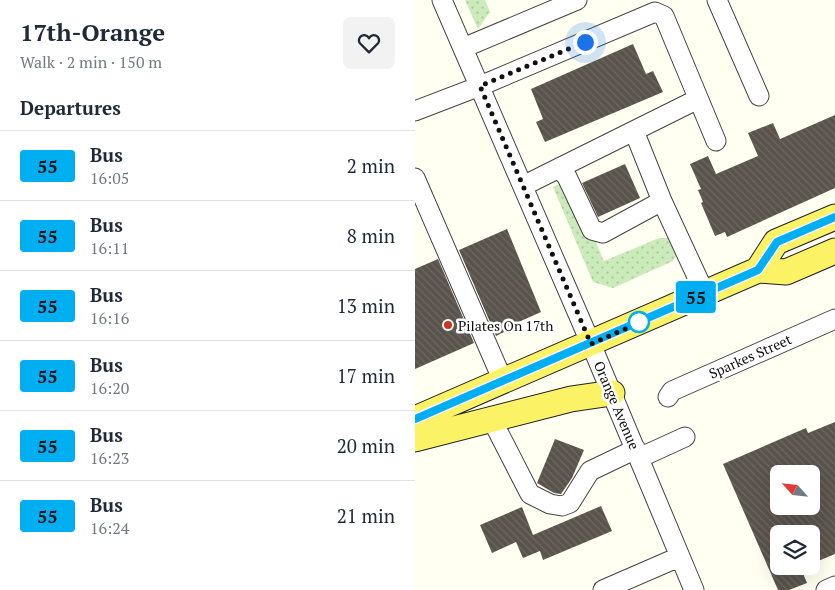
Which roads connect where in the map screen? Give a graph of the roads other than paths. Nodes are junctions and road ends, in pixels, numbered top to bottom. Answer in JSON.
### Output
{"nodes":[{"id":1,"x":442,"y":0,"type":"edge"},
{"id":2,"x":577,"y":0,"type":"edge"},
{"id":3,"x":717,"y":0,"type":"edge"},
{"id":4,"x":659,"y":6,"type":"edge"},
{"id":5,"x":463,"y":48,"type":"junction"},
{"id":6,"x":480,"y":86,"type":"junction"},
{"id":7,"x":759,"y":96,"type":"dead end"},
{"id":8,"x":698,"y":99,"type":"junction"},
{"id":9,"x":415,"y":111,"type":"edge"},
{"id":10,"x":634,"y":131,"type":"junction"},
{"id":11,"x":716,"y":141,"type":"dead end"},
{"id":12,"x":559,"y":168,"type":"junction"},
{"id":13,"x":415,"y":178,"type":"edge"},
{"id":14,"x":523,"y":186,"type":"junction"},
{"id":15,"x":662,"y":200,"type":"junction"},
{"id":16,"x":835,"y":217,"type":"edge"},
{"id":17,"x":835,"y":251,"type":"edge"},
{"id":18,"x":758,"y":270,"type":"junction"},
{"id":19,"x":705,"y":294,"type":"junction"},
{"id":20,"x":835,"y":319,"type":"edge"},
{"id":21,"x":591,"y":344,"type":"junction"},
{"id":22,"x":503,"y":381,"type":"junction"},
{"id":23,"x":612,"y":393,"type":"junction"},
{"id":24,"x":668,"y":397,"type":"dead end"},
{"id":25,"x":419,"y":413,"type":"edge"},
{"id":26,"x":492,"y":420,"type":"junction"},
{"id":27,"x":685,"y":437,"type":"dead end"},
{"id":28,"x":415,"y":438,"type":"edge"},
{"id":29,"x":637,"y":454,"type":"junction"},
{"id":30,"x":679,"y":557,"type":"junction"},
{"id":31,"x":835,"y":586,"type":"edge"},
{"id":32,"x":603,"y":590,"type":"edge"},
{"id":33,"x":694,"y":590,"type":"edge"},
{"id":34,"x":825,"y":590,"type":"edge"}],
"edges":[{"from":1,"to":5,"type":"street","name":"Orange Avenue"},
{"from":2,"to":5,"type":"street"},
{"from":3,"to":7,"type":"street"},
{"from":4,"to":6,"type":"street"},
{"from":4,"to":8,"type":"street"},
{"from":5,"to":6,"type":"street","name":"Orange Avenue"},
{"from":6,"to":9,"type":"street"},
{"from":6,"to":14,"type":"street","name":"Orange Avenue"},
{"from":8,"to":10,"type":"street"},
{"from":8,"to":11,"type":"street"},
{"from":10,"to":12,"type":"street"},
{"from":10,"to":15,"type":"street"},
{"from":12,"to":14,"type":"street"},
{"from":12,"to":15,"type":"street"},
{"from":13,"to":22,"type":"street"},
{"from":14,"to":21,"type":"street","name":"Orange Avenue"},
{"from":15,"to":19,"type":"street"},
{"from":16,"to":18,"type":"main road"},
{"from":17,"to":18,"type":"main road"},
{"from":18,"to":19,"type":"main road"},
{"from":19,"to":21,"type":"main road"},
{"from":20,"to":24,"type":"street","name":"Sparkes Street"},
{"from":21,"to":22,"type":"main road"},
{"from":21,"to":23,"type":"street","name":"Orange Avenue"},
{"from":22,"to":25,"type":"main road"},
{"from":23,"to":26,"type":"main road"},
{"from":23,"to":29,"type":"street","name":"Orange Avenue"},
{"from":26,"to":28,"type":"main road"},
{"from":26,"to":29,"type":"street"},
{"from":27,"to":29,"type":"street"},
{"from":29,"to":30,"type":"street","name":"Orange Avenue"},
{"from":30,"to":32,"type":"street"},
{"from":30,"to":33,"type":"street","name":"Orange Avenue"},
{"from":31,"to":34,"type":"street"}]}
